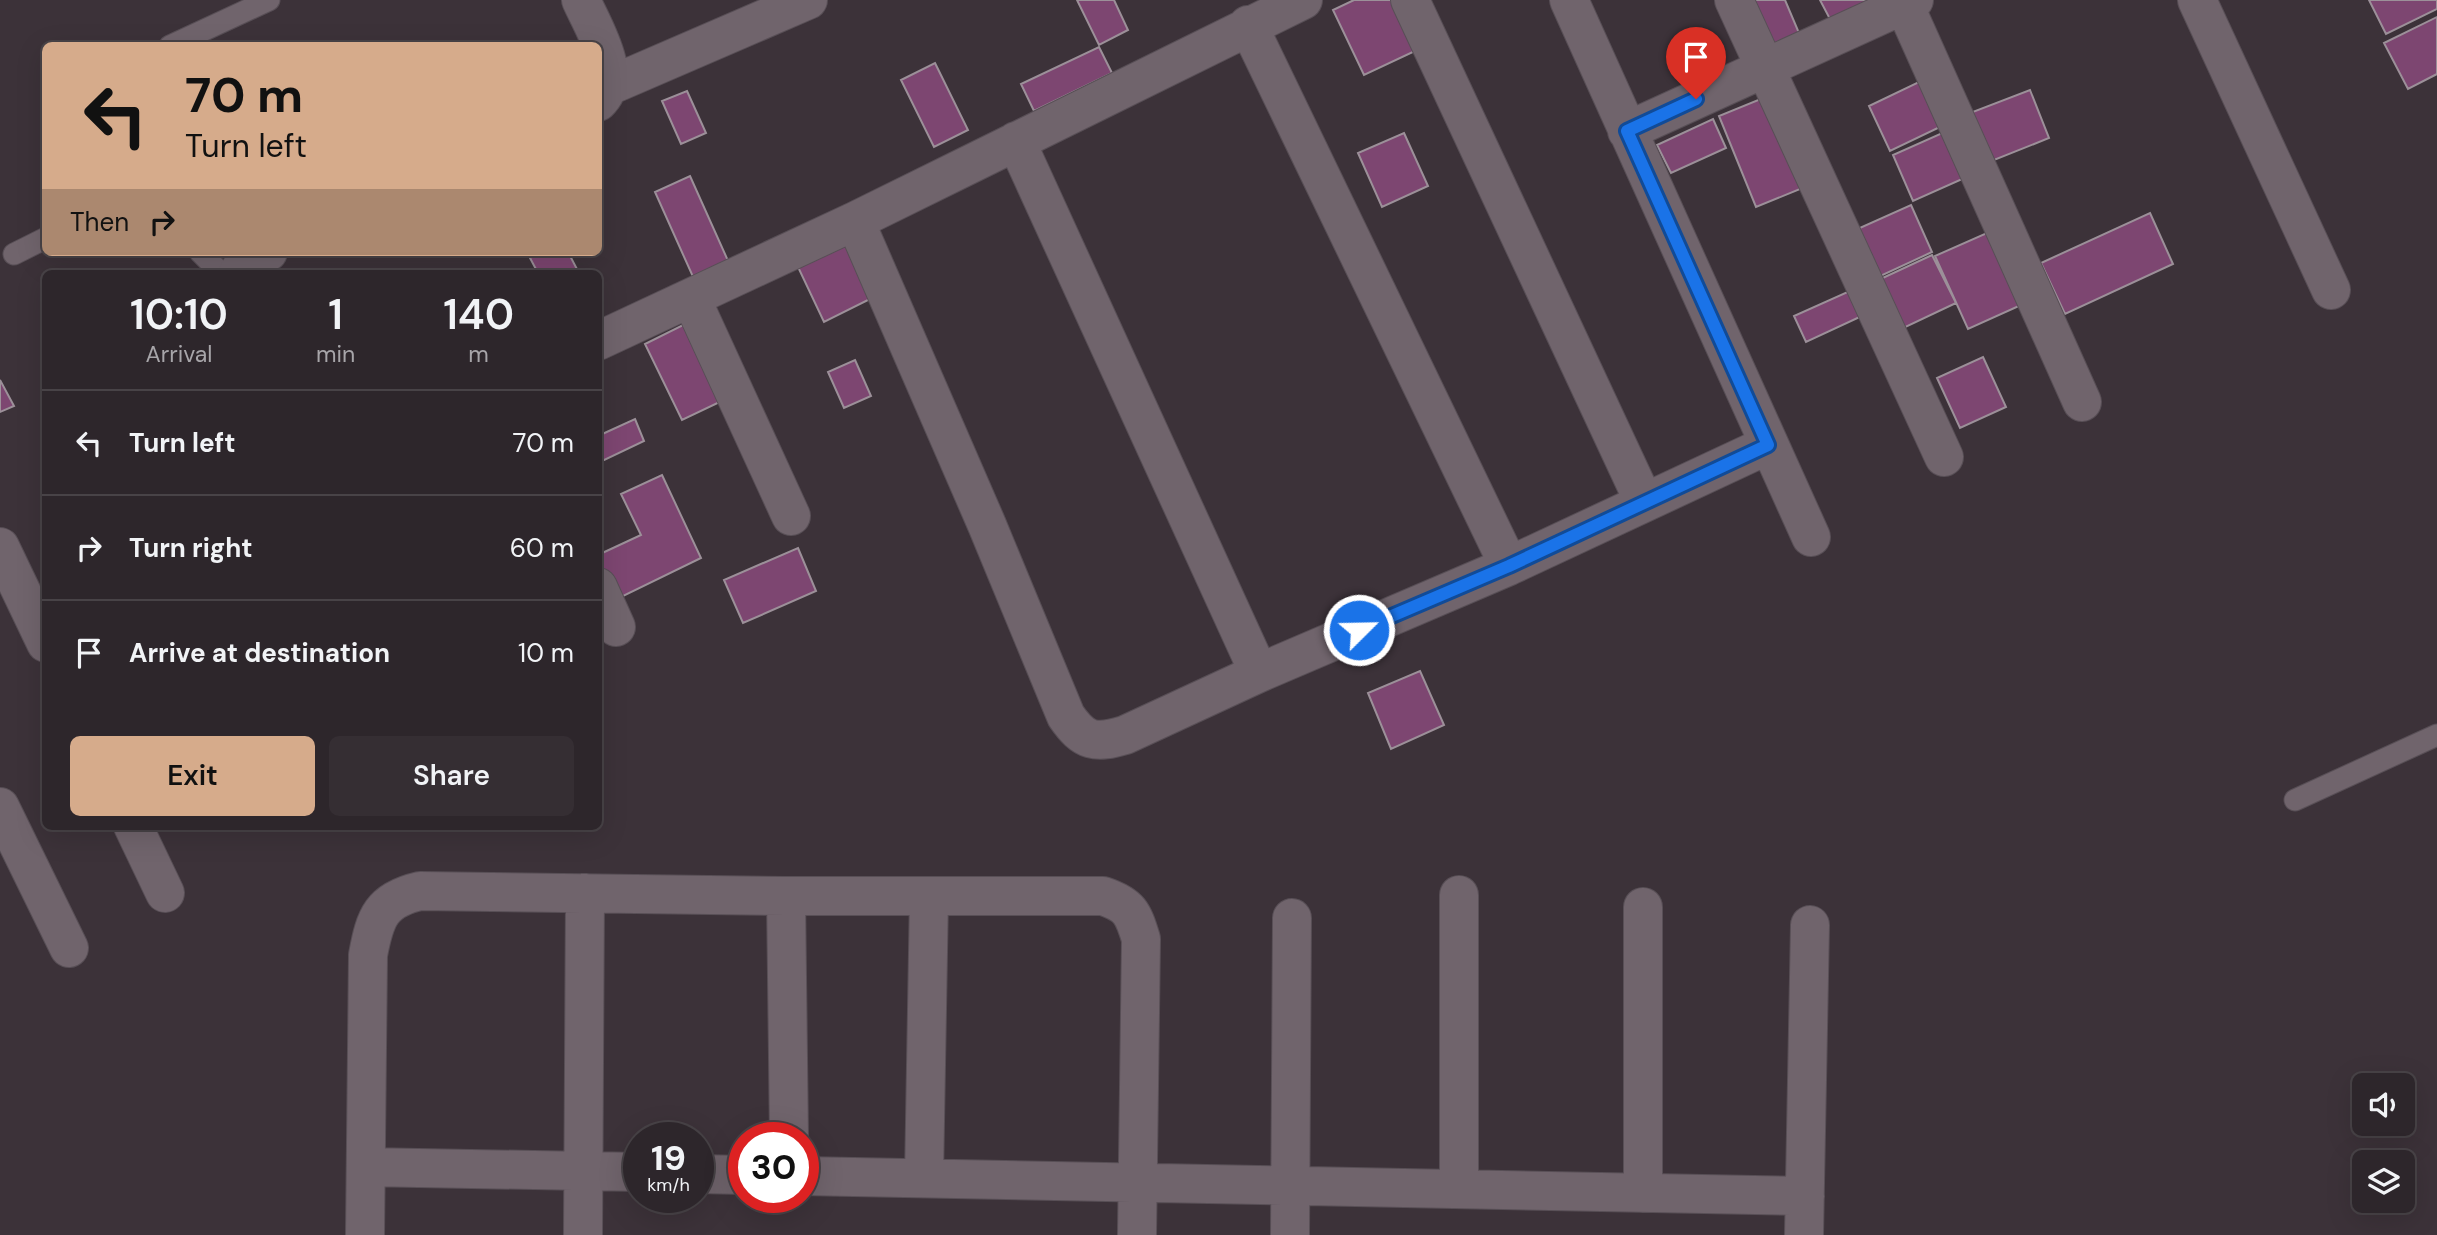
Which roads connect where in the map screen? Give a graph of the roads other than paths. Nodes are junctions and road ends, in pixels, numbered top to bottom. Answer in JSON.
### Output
{"nodes":[{"id":1,"x":269,"y":0,"type":"edge"},
{"id":2,"x":581,"y":0,"type":"edge"},
{"id":3,"x":808,"y":0,"type":"edge"},
{"id":4,"x":1303,"y":0,"type":"edge"},
{"id":5,"x":1410,"y":0,"type":"edge"},
{"id":6,"x":1569,"y":0,"type":"edge"},
{"id":7,"x":1734,"y":0,"type":"edge"},
{"id":8,"x":2197,"y":0,"type":"edge"},
{"id":9,"x":1906,"y":2,"type":"edge"},
{"id":10,"x":1248,"y":25,"type":"junction"},
{"id":11,"x":179,"y":42,"type":"edge"},
{"id":12,"x":598,"y":42,"type":"edge"},
{"id":13,"x":602,"y":53,"type":"edge"},
{"id":14,"x":1765,"y":68,"type":"junction"},
{"id":15,"x":604,"y":94,"type":"edge"},
{"id":16,"x":1627,"y":131,"type":"junction"},
{"id":17,"x":1016,"y":141,"type":"junction"},
{"id":18,"x":855,"y":221,"type":"junction"},
{"id":19,"x":42,"y":240,"type":"edge"},
{"id":20,"x":14,"y":254,"type":"dead end"},
{"id":21,"x":204,"y":256,"type":"edge"},
{"id":22,"x":261,"y":256,"type":"edge"},
{"id":23,"x":218,"y":270,"type":"edge"},
{"id":24,"x":240,"y":270,"type":"edge"},
{"id":25,"x":2331,"y":290,"type":"dead end"},
{"id":26,"x":691,"y":298,"type":"junction"},
{"id":27,"x":602,"y":339,"type":"edge"},
{"id":28,"x":2082,"y":402,"type":"dead end"},
{"id":29,"x":1768,"y":445,"type":"junction"},
{"id":30,"x":1944,"y":457,"type":"dead end"},
{"id":31,"x":1644,"y":502,"type":"junction"},
{"id":32,"x":791,"y":516,"type":"dead end"},
{"id":33,"x":1811,"y":537,"type":"dead end"},
{"id":34,"x":0,"y":547,"type":"edge"},
{"id":35,"x":1509,"y":566,"type":"junction"},
{"id":36,"x":602,"y":596,"type":"edge"},
{"id":37,"x":24,"y":607,"type":"edge"},
{"id":38,"x":616,"y":627,"type":"dead end"},
{"id":39,"x":42,"y":636,"type":"edge"},
{"id":40,"x":1259,"y":673,"type":"junction"},
{"id":41,"x":2437,"y":735,"type":"edge"},
{"id":42,"x":2295,"y":800,"type":"dead end"},
{"id":43,"x":0,"y":807,"type":"edge"},
{"id":44,"x":135,"y":830,"type":"edge"},
{"id":45,"x":165,"y":893,"type":"dead end"},
{"id":46,"x":585,"y":893,"type":"junction"},
{"id":47,"x":1458,"y":895,"type":"dead end"},
{"id":48,"x":786,"y":896,"type":"junction"},
{"id":49,"x":929,"y":896,"type":"junction"},
{"id":50,"x":1643,"y":906,"type":"dead end"},
{"id":51,"x":1292,"y":918,"type":"dead end"},
{"id":52,"x":1810,"y":925,"type":"dead end"},
{"id":53,"x":69,"y":948,"type":"dead end"},
{"id":54,"x":789,"y":1122,"type":"edge"},
{"id":55,"x":366,"y":1167,"type":"junction"},
{"id":56,"x":583,"y":1171,"type":"junction"},
{"id":57,"x":623,"y":1172,"type":"edge"},
{"id":58,"x":819,"y":1176,"type":"edge"},
{"id":59,"x":924,"y":1178,"type":"junction"},
{"id":60,"x":1137,"y":1182,"type":"junction"},
{"id":61,"x":1290,"y":1186,"type":"junction"},
{"id":62,"x":1459,"y":1189,"type":"junction"},
{"id":63,"x":1643,"y":1193,"type":"junction"},
{"id":64,"x":1805,"y":1196,"type":"junction"},
{"id":65,"x":365,"y":1235,"type":"edge"},
{"id":66,"x":583,"y":1235,"type":"edge"},
{"id":67,"x":1137,"y":1235,"type":"edge"},
{"id":68,"x":1290,"y":1235,"type":"edge"},
{"id":69,"x":1804,"y":1235,"type":"edge"}],
"edges":[{"from":1,"to":11,"type":"lane"},
{"from":2,"to":12,"type":"street"},
{"from":3,"to":15,"type":"street"},
{"from":4,"to":10,"type":"street"},
{"from":5,"to":31,"type":"street"},
{"from":6,"to":16,"type":"street"},
{"from":7,"to":14,"type":"street"},
{"from":8,"to":25,"type":"street"},
{"from":9,"to":14,"type":"street"},
{"from":9,"to":28,"type":"street"},
{"from":10,"to":17,"type":"street"},
{"from":10,"to":35,"type":"street"},
{"from":13,"to":15,"type":"street"},
{"from":14,"to":16,"type":"street"},
{"from":14,"to":30,"type":"street"},
{"from":16,"to":29,"type":"street"},
{"from":17,"to":18,"type":"street"},
{"from":17,"to":40,"type":"street"},
{"from":18,"to":26,"type":"street"},
{"from":18,"to":40,"type":"street"},
{"from":19,"to":20,"type":"lane"},
{"from":21,"to":23,"type":"lane"},
{"from":22,"to":24,"type":"street"},
{"from":26,"to":27,"type":"street"},
{"from":26,"to":32,"type":"street"},
{"from":29,"to":31,"type":"street"},
{"from":29,"to":33,"type":"street"},
{"from":31,"to":35,"type":"street"},
{"from":34,"to":37,"type":"street"},
{"from":35,"to":40,"type":"street"},
{"from":36,"to":38,"type":"street"},
{"from":37,"to":39,"type":"street"},
{"from":41,"to":42,"type":"lane"},
{"from":43,"to":53,"type":"street"},
{"from":44,"to":45,"type":"street"},
{"from":46,"to":48,"type":"street"},
{"from":46,"to":55,"type":"street"},
{"from":46,"to":56,"type":"street"},
{"from":47,"to":62,"type":"street"},
{"from":48,"to":49,"type":"street"},
{"from":48,"to":54,"type":"street"},
{"from":49,"to":59,"type":"street"},
{"from":49,"to":60,"type":"street"},
{"from":50,"to":63,"type":"street"},
{"from":51,"to":61,"type":"street"},
{"from":52,"to":64,"type":"street"},
{"from":55,"to":56,"type":"street"},
{"from":55,"to":65,"type":"street"},
{"from":56,"to":57,"type":"street"},
{"from":56,"to":66,"type":"street"},
{"from":58,"to":59,"type":"street"},
{"from":59,"to":60,"type":"street"},
{"from":60,"to":61,"type":"street"},
{"from":60,"to":67,"type":"street"},
{"from":61,"to":62,"type":"street"},
{"from":61,"to":68,"type":"street"},
{"from":62,"to":63,"type":"street"},
{"from":63,"to":64,"type":"street"},
{"from":64,"to":69,"type":"street"}]}
